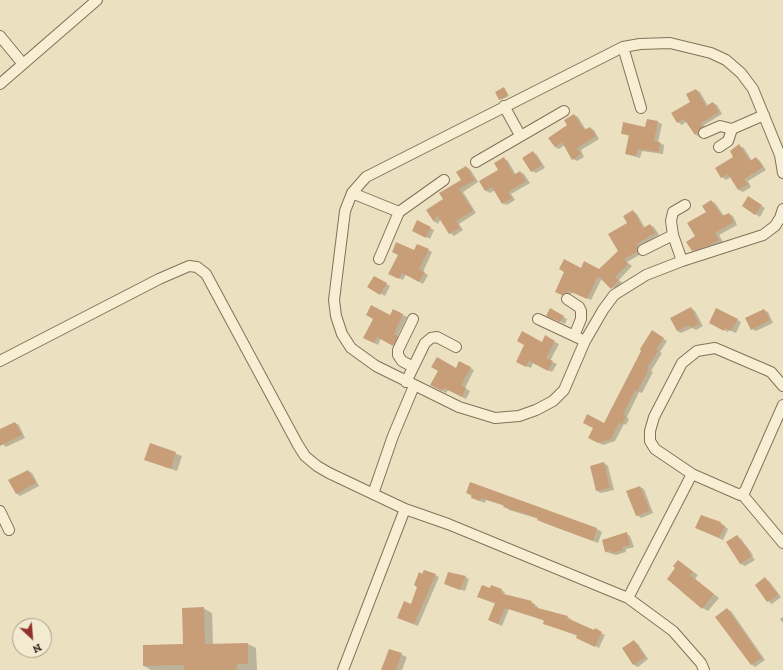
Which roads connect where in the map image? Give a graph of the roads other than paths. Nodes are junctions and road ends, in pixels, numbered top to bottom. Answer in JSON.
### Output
{"nodes":[{"id":1,"x":97,"y":0,"type":"edge"},
{"id":2,"x":0,"y":36,"type":"edge"},
{"id":3,"x":623,"y":47,"type":"junction"},
{"id":4,"x":23,"y":64,"type":"junction"},
{"id":5,"x":0,"y":84,"type":"edge"},
{"id":6,"x":504,"y":106,"type":"junction"},
{"id":7,"x":641,"y":108,"type":"dead end"},
{"id":8,"x":564,"y":111,"type":"dead end"},
{"id":9,"x":764,"y":115,"type":"junction"},
{"id":10,"x":732,"y":129,"type":"junction"},
{"id":11,"x":704,"y":132,"type":"dead end"},
{"id":12,"x":520,"y":135,"type":"junction"},
{"id":13,"x":719,"y":147,"type":"dead end"},
{"id":14,"x":476,"y":162,"type":"dead end"},
{"id":15,"x":783,"y":172,"type":"edge"},
{"id":16,"x":444,"y":180,"type":"dead end"},
{"id":17,"x":352,"y":193,"type":"junction"},
{"id":18,"x":685,"y":205,"type":"dead end"},
{"id":19,"x":783,"y":209,"type":"edge"},
{"id":20,"x":399,"y":212,"type":"junction"},
{"id":21,"x":673,"y":235,"type":"junction"},
{"id":22,"x":642,"y":250,"type":"dead end"},
{"id":23,"x":379,"y":259,"type":"dead end"},
{"id":24,"x":682,"y":261,"type":"junction"},
{"id":25,"x":567,"y":299,"type":"dead end"},
{"id":26,"x":413,"y":318,"type":"dead end"},
{"id":27,"x":538,"y":319,"type":"dead end"},
{"id":28,"x":574,"y":336,"type":"junction"},
{"id":29,"x":585,"y":341,"type":"junction"},
{"id":30,"x":456,"y":347,"type":"dead end"},
{"id":31,"x":0,"y":361,"type":"edge"},
{"id":32,"x":413,"y":367,"type":"junction"},
{"id":33,"x":410,"y":384,"type":"junction"},
{"id":34,"x":783,"y":386,"type":"edge"},
{"id":35,"x":783,"y":405,"type":"edge"},
{"id":36,"x":692,"y":474,"type":"junction"},
{"id":37,"x":373,"y":494,"type":"junction"},
{"id":38,"x":742,"y":494,"type":"junction"},
{"id":39,"x":405,"y":509,"type":"junction"},
{"id":40,"x":0,"y":511,"type":"edge"},
{"id":41,"x":9,"y":530,"type":"dead end"},
{"id":42,"x":783,"y":543,"type":"edge"},
{"id":43,"x":628,"y":598,"type":"junction"},
{"id":44,"x":343,"y":670,"type":"edge"},
{"id":45,"x":704,"y":670,"type":"edge"}],
"edges":[{"from":1,"to":4,"type":"street"},
{"from":2,"to":4,"type":"street"},
{"from":3,"to":6,"type":"street"},
{"from":3,"to":7,"type":"street"},
{"from":3,"to":9,"type":"street"},
{"from":4,"to":5,"type":"street"},
{"from":6,"to":12,"type":"street"},
{"from":6,"to":17,"type":"street"},
{"from":8,"to":12,"type":"street"},
{"from":9,"to":10,"type":"street"},
{"from":9,"to":15,"type":"street"},
{"from":10,"to":11,"type":"street"},
{"from":10,"to":13,"type":"street"},
{"from":12,"to":14,"type":"street"},
{"from":16,"to":20,"type":"street"},
{"from":17,"to":20,"type":"street"},
{"from":17,"to":33,"type":"street"},
{"from":18,"to":21,"type":"street"},
{"from":19,"to":24,"type":"street"},
{"from":20,"to":23,"type":"street"},
{"from":21,"to":22,"type":"street"},
{"from":21,"to":24,"type":"street"},
{"from":24,"to":29,"type":"street"},
{"from":25,"to":28,"type":"street"},
{"from":26,"to":32,"type":"street"},
{"from":27,"to":28,"type":"street"},
{"from":28,"to":29,"type":"street"},
{"from":29,"to":33,"type":"street"},
{"from":30,"to":32,"type":"street"},
{"from":31,"to":37,"type":"street"},
{"from":32,"to":33,"type":"street"},
{"from":33,"to":37,"type":"street"},
{"from":34,"to":36,"type":"street"},
{"from":35,"to":38,"type":"street"},
{"from":36,"to":38,"type":"street"},
{"from":36,"to":43,"type":"street"},
{"from":37,"to":39,"type":"street"},
{"from":38,"to":42,"type":"street"},
{"from":39,"to":43,"type":"street"},
{"from":39,"to":44,"type":"street"},
{"from":40,"to":41,"type":"street"},
{"from":43,"to":45,"type":"street"}]}
